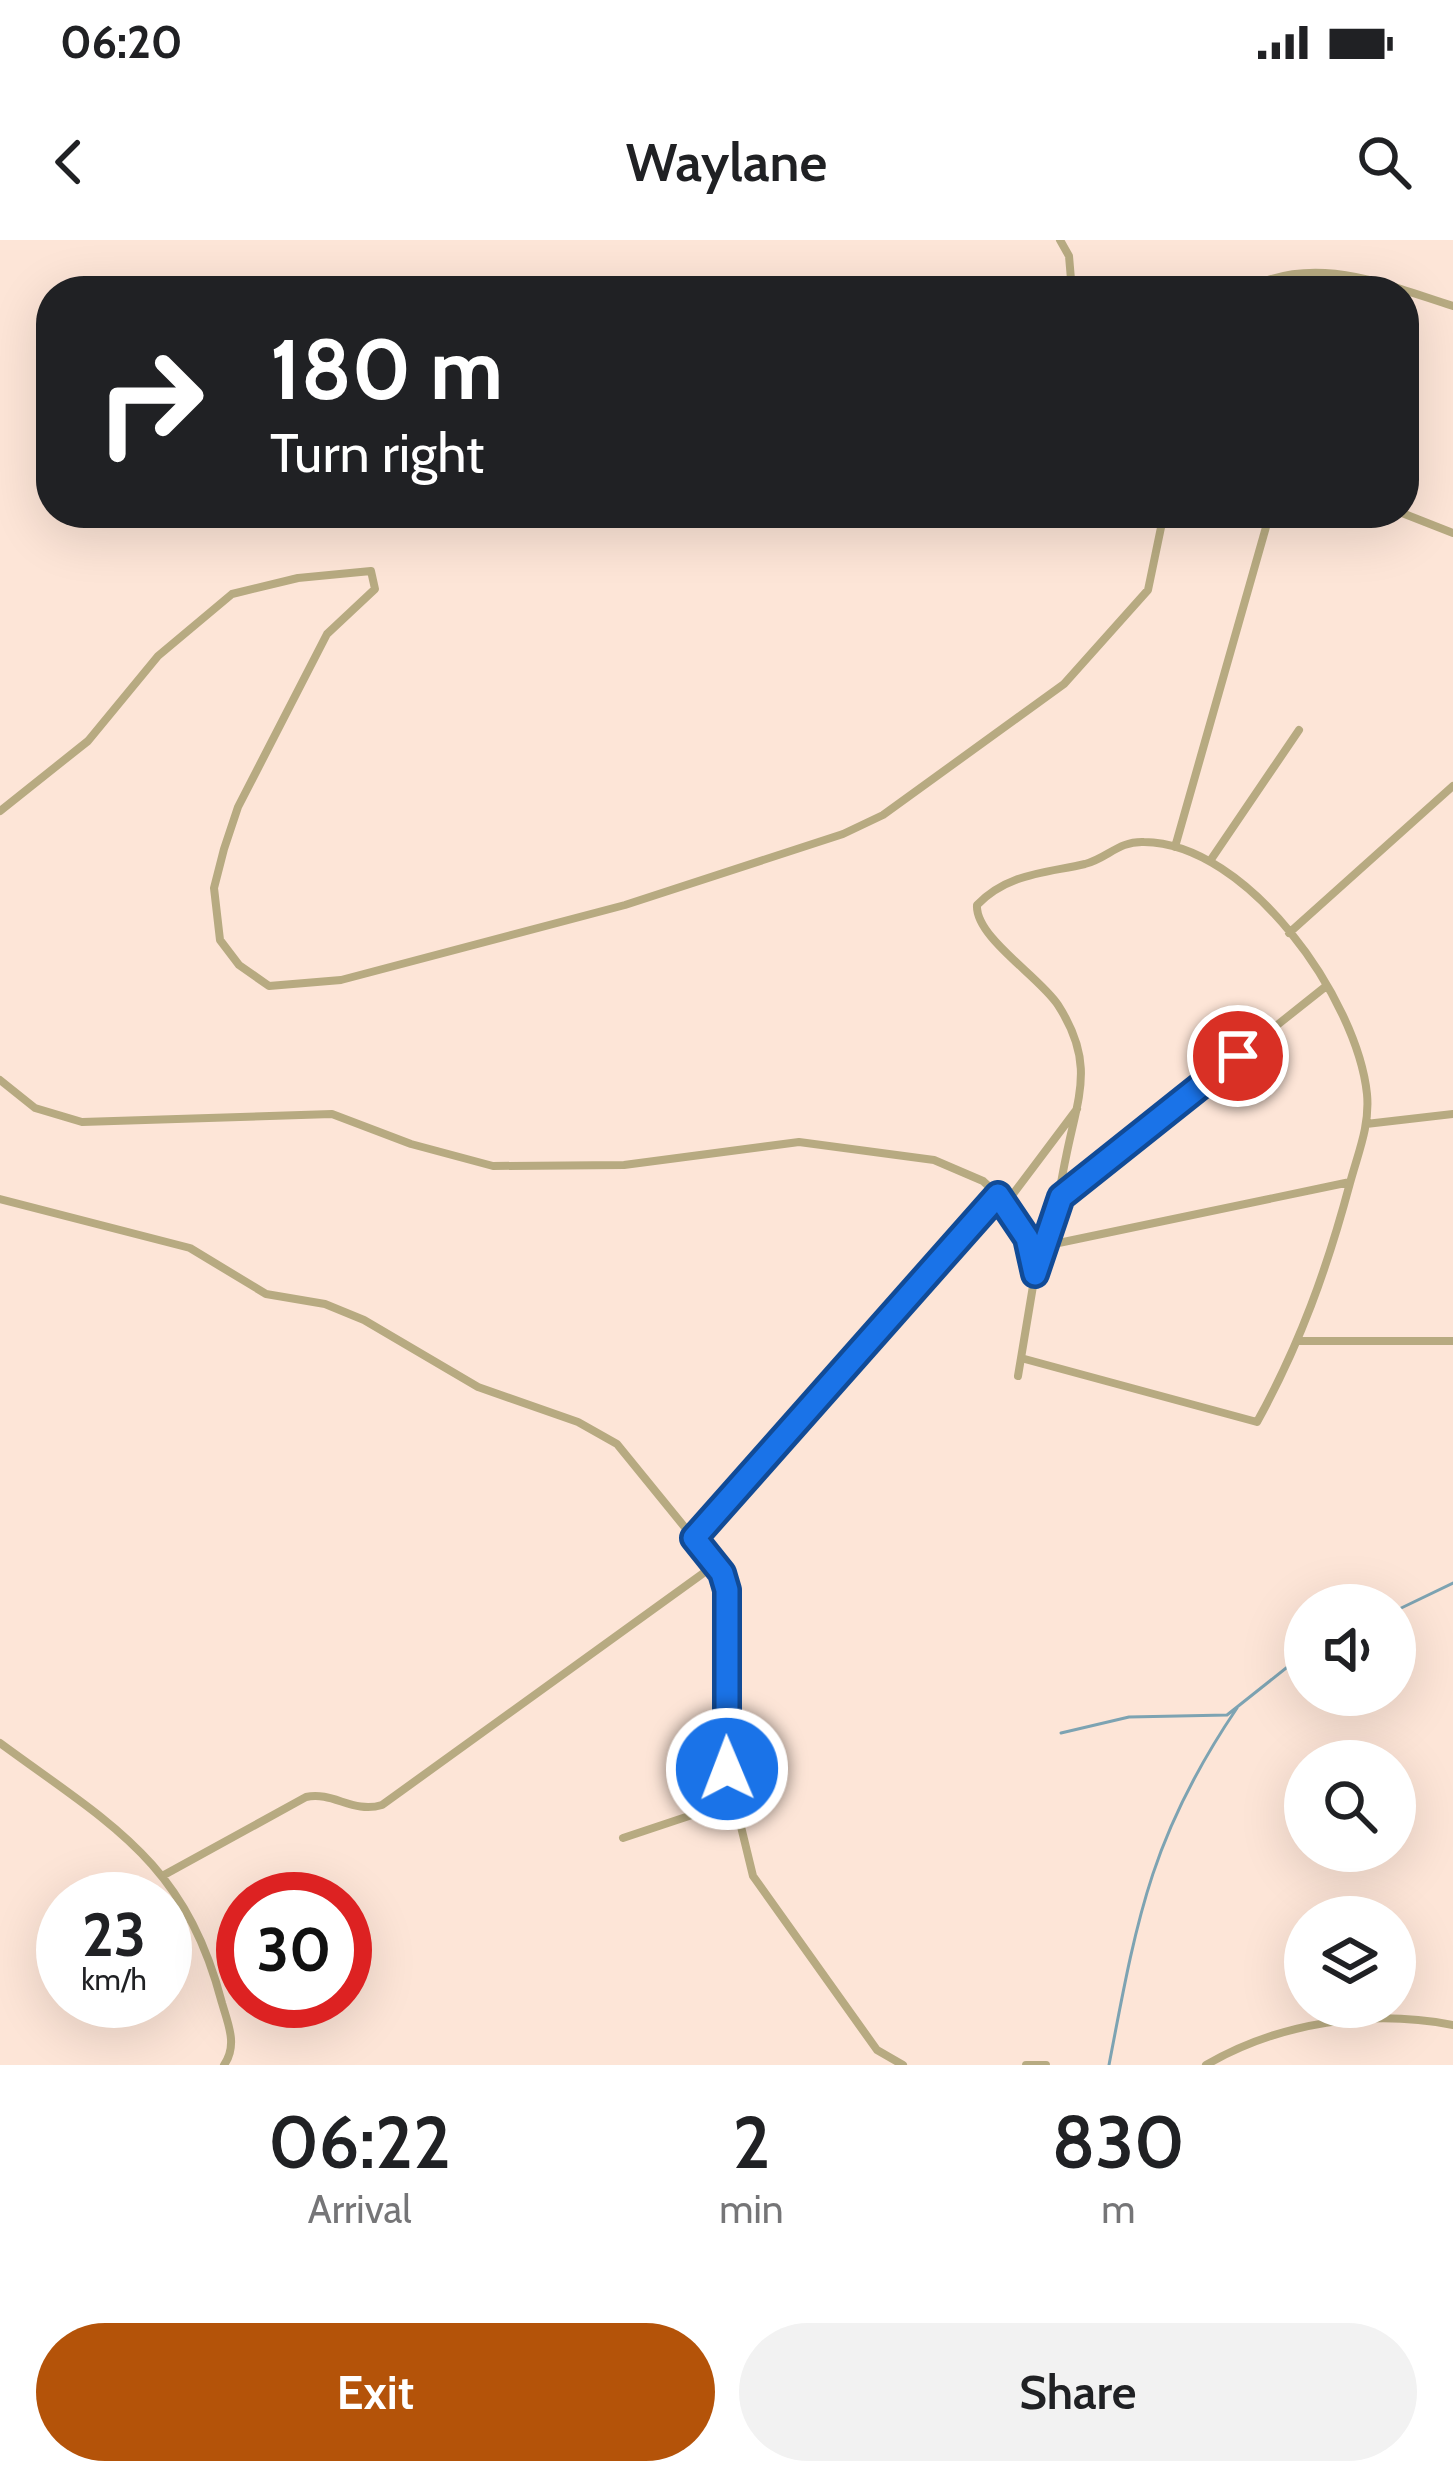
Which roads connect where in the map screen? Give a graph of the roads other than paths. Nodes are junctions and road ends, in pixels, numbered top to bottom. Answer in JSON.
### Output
{"nodes":[{"id":1,"x":1060,"y":240,"type":"edge"},
{"id":2,"x":1071,"y":276,"type":"edge"},
{"id":3,"x":1285,"y":276,"type":"edge"},
{"id":4,"x":1344,"y":276,"type":"edge"},
{"id":5,"x":1419,"y":295,"type":"edge"},
{"id":6,"x":1453,"y":306,"type":"edge"},
{"id":7,"x":1419,"y":520,"type":"edge"},
{"id":8,"x":1162,"y":528,"type":"edge"},
{"id":9,"x":1266,"y":528,"type":"edge"},
{"id":10,"x":1453,"y":533,"type":"edge"},
{"id":11,"x":1300,"y":730,"type":"dead end"},
{"id":12,"x":1453,"y":786,"type":"edge"},
{"id":13,"x":0,"y":811,"type":"edge"},
{"id":14,"x":1174,"y":847,"type":"junction"},
{"id":15,"x":1210,"y":861,"type":"junction"},
{"id":16,"x":1289,"y":932,"type":"junction"},
{"id":17,"x":1325,"y":987,"type":"junction"},
{"id":18,"x":0,"y":1080,"type":"edge"},
{"id":19,"x":1082,"y":1102,"type":"junction"},
{"id":20,"x":1453,"y":1114,"type":"edge"},
{"id":21,"x":1366,"y":1124,"type":"junction"},
{"id":22,"x":1350,"y":1182,"type":"junction"},
{"id":23,"x":1061,"y":1197,"type":"junction"},
{"id":24,"x":1002,"y":1198,"type":"junction"},
{"id":25,"x":0,"y":1199,"type":"edge"},
{"id":26,"x":1049,"y":1245,"type":"junction"},
{"id":27,"x":1035,"y":1274,"type":"junction"},
{"id":28,"x":1300,"y":1341,"type":"junction"},
{"id":29,"x":1453,"y":1341,"type":"edge"},
{"id":30,"x":1021,"y":1358,"type":"junction"},
{"id":31,"x":1018,"y":1376,"type":"dead end"},
{"id":32,"x":694,"y":1538,"type":"junction"},
{"id":33,"x":716,"y":1564,"type":"junction"},
{"id":34,"x":0,"y":1743,"type":"edge"},
{"id":35,"x":731,"y":1802,"type":"junction"},
{"id":36,"x":623,"y":1838,"type":"dead end"},
{"id":37,"x":162,"y":1872,"type":"edge"},
{"id":38,"x":168,"y":1872,"type":"edge"},
{"id":39,"x":192,"y":1920,"type":"edge"},
{"id":40,"x":1453,"y":2025,"type":"edge"},
{"id":41,"x":224,"y":2065,"type":"edge"},
{"id":42,"x":903,"y":2065,"type":"edge"},
{"id":43,"x":1026,"y":2065,"type":"edge"},
{"id":44,"x":1046,"y":2065,"type":"edge"},
{"id":45,"x":1206,"y":2065,"type":"edge"}],
"edges":[{"from":1,"to":2,"type":"street"},
{"from":3,"to":4,"type":"street"},
{"from":5,"to":6,"type":"street"},
{"from":7,"to":10,"type":"street"},
{"from":8,"to":13,"type":"street"},
{"from":9,"to":14,"type":"street"},
{"from":11,"to":15,"type":"street"},
{"from":12,"to":16,"type":"street"},
{"from":14,"to":15,"type":"street"},
{"from":14,"to":19,"type":"street"},
{"from":15,"to":16,"type":"street"},
{"from":16,"to":17,"type":"street"},
{"from":17,"to":21,"type":"street"},
{"from":17,"to":23,"type":"street"},
{"from":18,"to":24,"type":"street"},
{"from":19,"to":23,"type":"street"},
{"from":19,"to":24,"type":"street"},
{"from":20,"to":21,"type":"street"},
{"from":21,"to":22,"type":"street"},
{"from":22,"to":26,"type":"street"},
{"from":22,"to":28,"type":"street"},
{"from":23,"to":26,"type":"street"},
{"from":24,"to":27,"type":"street"},
{"from":24,"to":32,"type":"street"},
{"from":25,"to":32,"type":"street"},
{"from":26,"to":27,"type":"street"},
{"from":27,"to":30,"type":"street"},
{"from":28,"to":29,"type":"street"},
{"from":28,"to":30,"type":"street"},
{"from":30,"to":31,"type":"street"},
{"from":32,"to":33,"type":"street"},
{"from":33,"to":35,"type":"street"},
{"from":33,"to":38,"type":"street"},
{"from":34,"to":37,"type":"street"},
{"from":35,"to":36,"type":"street"},
{"from":35,"to":42,"type":"street"},
{"from":39,"to":41,"type":"street"},
{"from":40,"to":45,"type":"street"},
{"from":43,"to":44,"type":"street"}]}
